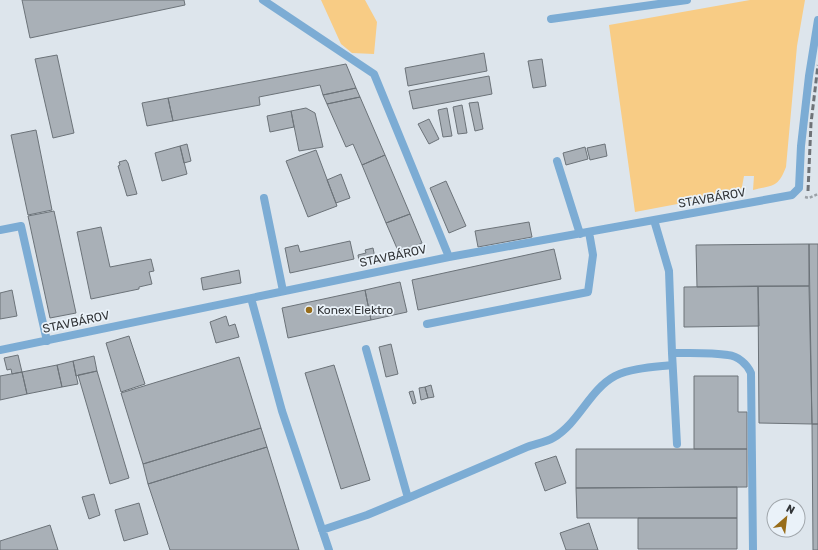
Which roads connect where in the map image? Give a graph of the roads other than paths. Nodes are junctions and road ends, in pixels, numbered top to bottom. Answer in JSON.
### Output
{"nodes":[{"id":1,"x":263,"y":0,"type":"edge"},
{"id":2,"x":687,"y":0,"type":"edge"},
{"id":3,"x":551,"y":19,"type":"dead end"},
{"id":4,"x":818,"y":20,"type":"edge"},
{"id":5,"x":557,"y":161,"type":"dead end"},
{"id":6,"x":264,"y":198,"type":"dead end"},
{"id":7,"x":654,"y":220,"type":"junction"},
{"id":8,"x":0,"y":230,"type":"edge"},
{"id":9,"x":585,"y":233,"type":"junction"},
{"id":10,"x":449,"y":257,"type":"junction"},
{"id":11,"x":283,"y":291,"type":"junction"},
{"id":12,"x":251,"y":298,"type":"junction"},
{"id":13,"x":427,"y":324,"type":"dead end"},
{"id":14,"x":47,"y":341,"type":"junction"},
{"id":15,"x":366,"y":349,"type":"dead end"},
{"id":16,"x":0,"y":350,"type":"edge"},
{"id":17,"x":672,"y":353,"type":"junction"},
{"id":18,"x":672,"y":364,"type":"junction"},
{"id":19,"x":677,"y":444,"type":"dead end"},
{"id":20,"x":408,"y":498,"type":"junction"},
{"id":21,"x":322,"y":530,"type":"junction"},
{"id":22,"x":329,"y":550,"type":"edge"},
{"id":23,"x":753,"y":550,"type":"edge"}],
"edges":[{"from":1,"to":10,"type":"lane"},
{"from":2,"to":3,"type":"lane"},
{"from":4,"to":7,"type":"lane","name":"STAVBÁROV"},
{"from":5,"to":9,"type":"lane"},
{"from":6,"to":11,"type":"lane"},
{"from":7,"to":9,"type":"lane","name":"STAVBÁROV"},
{"from":7,"to":17,"type":"lane"},
{"from":8,"to":14,"type":"lane"},
{"from":9,"to":10,"type":"lane","name":"STAVBÁROV"},
{"from":9,"to":13,"type":"lane"},
{"from":10,"to":11,"type":"lane","name":"STAVBÁROV"},
{"from":11,"to":12,"type":"lane","name":"STAVBÁROV"},
{"from":12,"to":14,"type":"lane","name":"STAVBÁROV"},
{"from":12,"to":21,"type":"lane"},
{"from":14,"to":16,"type":"lane","name":"STAVBÁROV"},
{"from":15,"to":20,"type":"lane"},
{"from":17,"to":18,"type":"lane"},
{"from":17,"to":23,"type":"lane"},
{"from":18,"to":19,"type":"lane"},
{"from":18,"to":20,"type":"lane"},
{"from":20,"to":21,"type":"lane"},
{"from":21,"to":22,"type":"lane"}]}
